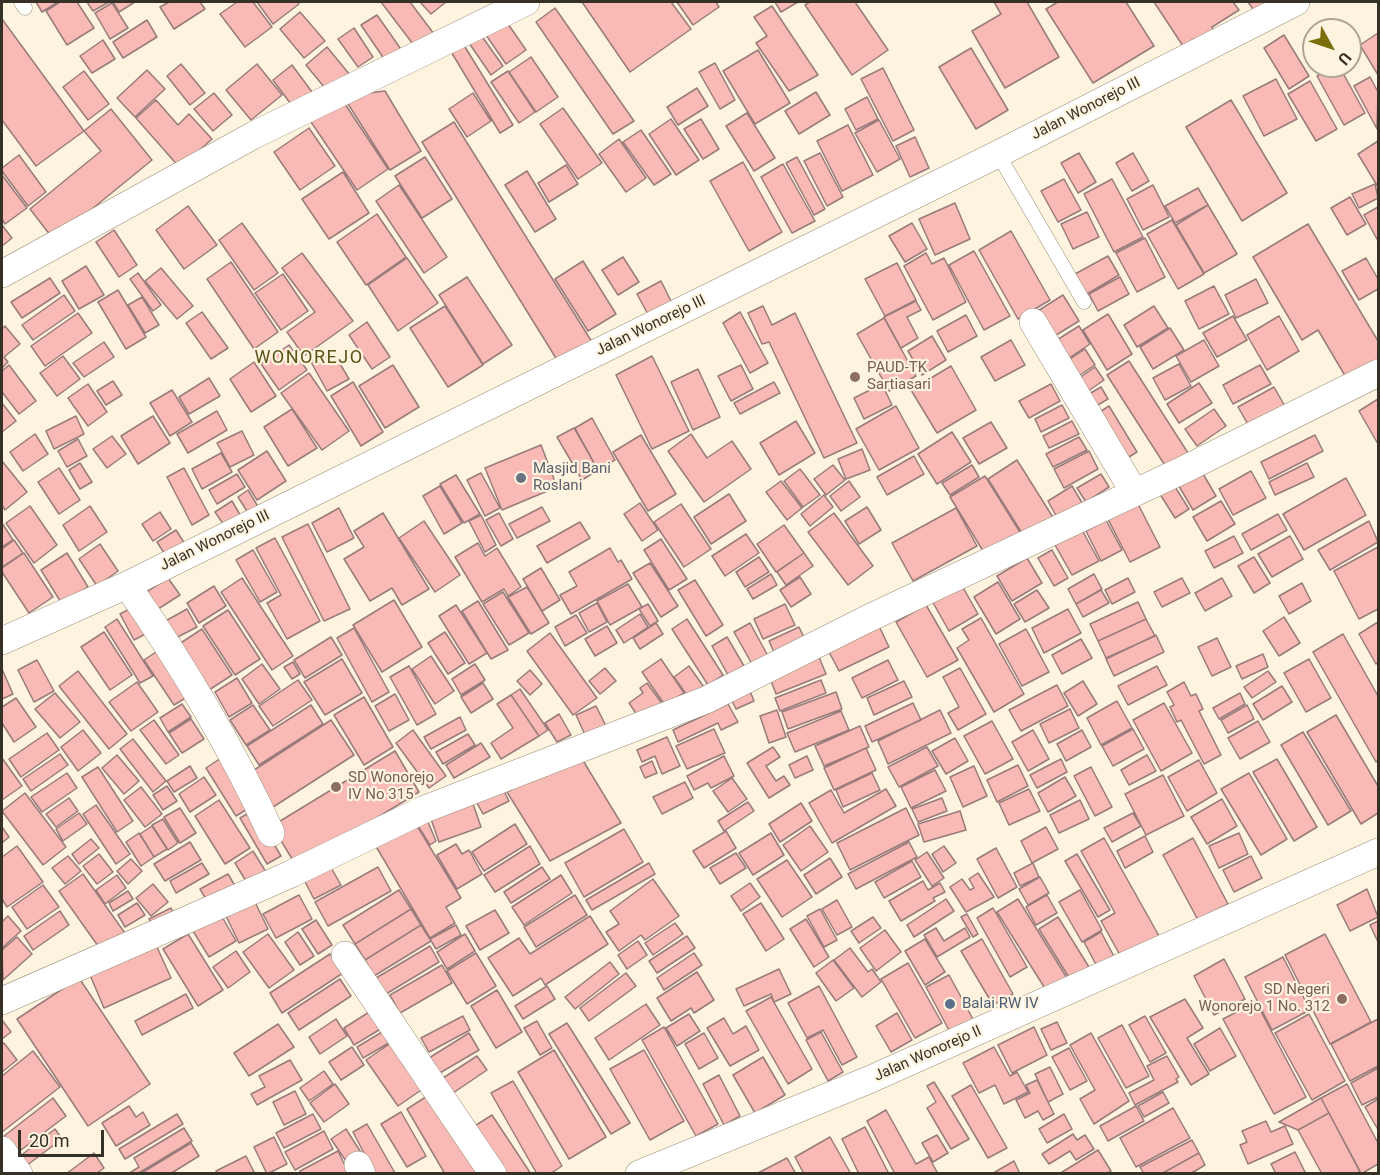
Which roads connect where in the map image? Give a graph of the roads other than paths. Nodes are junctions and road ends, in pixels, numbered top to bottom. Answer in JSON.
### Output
{"nodes":[{"id":1,"x":526,"y":2,"type":"edge"},
{"id":2,"x":1289,"y":3,"type":"edge"},
{"id":3,"x":998,"y":154,"type":"junction"},
{"id":4,"x":2,"y":273,"type":"edge"},
{"id":5,"x":1084,"y":302,"type":"dead end"},
{"id":6,"x":1033,"y":322,"type":"dead end"},
{"id":7,"x":1378,"y":373,"type":"edge"},
{"id":8,"x":1134,"y":492,"type":"junction"},
{"id":9,"x":127,"y":585,"type":"junction"},
{"id":10,"x":2,"y":641,"type":"edge"},
{"id":11,"x":271,"y":833,"type":"dead end"},
{"id":12,"x":1378,"y":852,"type":"edge"},
{"id":13,"x":345,"y":955,"type":"dead end"},
{"id":14,"x":2,"y":1001,"type":"edge"},
{"id":15,"x":2,"y":1150,"type":"edge"},
{"id":16,"x":19,"y":1173,"type":"edge"},
{"id":17,"x":493,"y":1173,"type":"edge"},
{"id":18,"x":639,"y":1173,"type":"edge"}],
"edges":[{"from":1,"to":4,"type":"street"},
{"from":2,"to":3,"type":"street","name":"Jalan Wonorejo III"},
{"from":3,"to":5,"type":"lane"},
{"from":3,"to":9,"type":"street","name":"Jalan Wonorejo III"},
{"from":6,"to":8,"type":"street"},
{"from":7,"to":8,"type":"street"},
{"from":8,"to":14,"type":"street"},
{"from":9,"to":10,"type":"street","name":"Jalan Wonorejo III"},
{"from":9,"to":11,"type":"street"},
{"from":12,"to":18,"type":"street","name":"Jalan Wonorejo II"},
{"from":13,"to":17,"type":"street"},
{"from":15,"to":16,"type":"street"}]}
